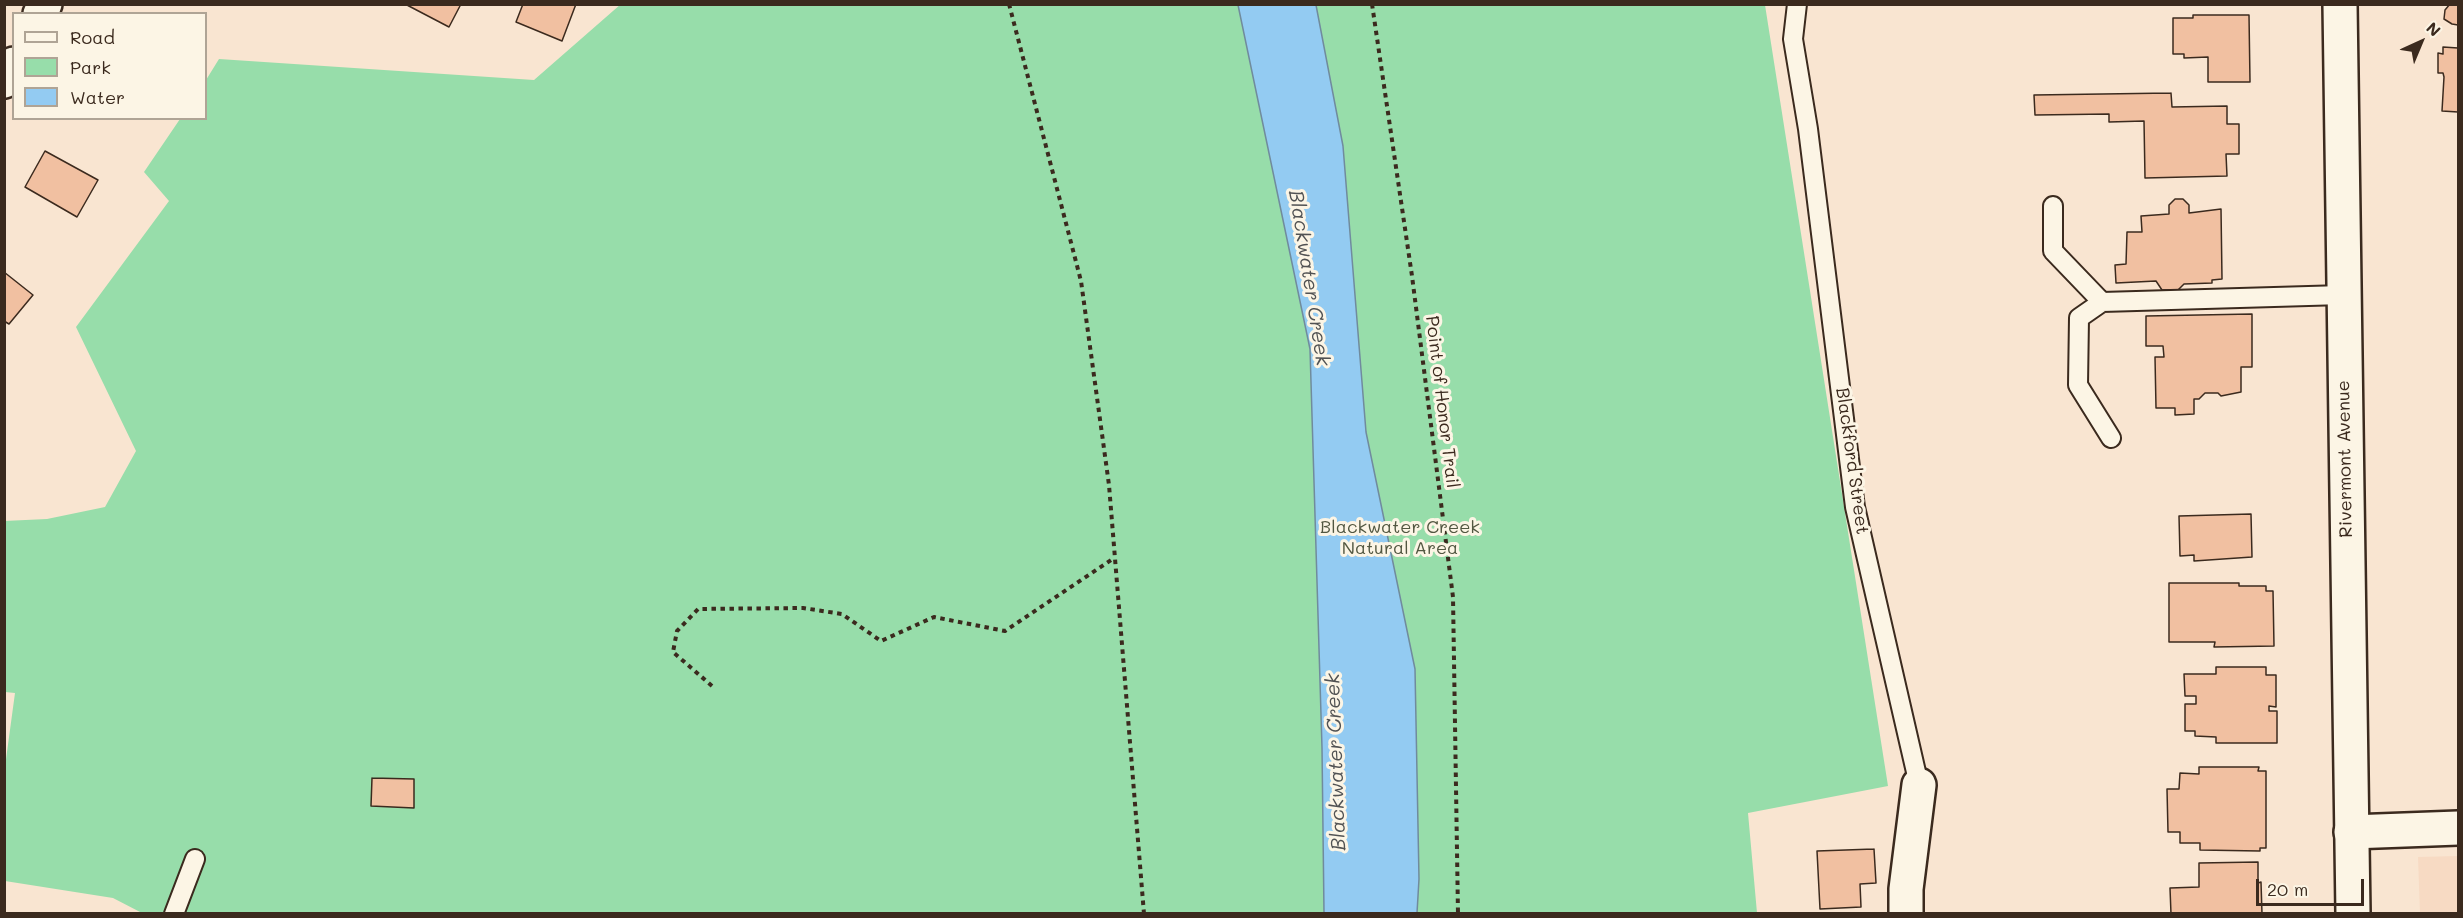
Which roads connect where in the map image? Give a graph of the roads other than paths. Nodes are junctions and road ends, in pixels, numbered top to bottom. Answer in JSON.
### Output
{"nodes":[{"id":1,"x":1797,"y":4,"type":"edge"},
{"id":2,"x":2340,"y":4,"type":"edge"},
{"id":3,"x":12,"y":67,"type":"edge"},
{"id":4,"x":4,"y":81,"type":"edge"},
{"id":5,"x":2053,"y":206,"type":"dead end"},
{"id":6,"x":2343,"y":295,"type":"junction"},
{"id":7,"x":2102,"y":302,"type":"junction"},
{"id":8,"x":2111,"y":438,"type":"dead end"},
{"id":9,"x":1919,"y":785,"type":"joint"},
{"id":10,"x":2458,"y":828,"type":"edge"},
{"id":11,"x":2351,"y":832,"type":"junction"},
{"id":12,"x":195,"y":859,"type":"dead end"},
{"id":13,"x":174,"y":914,"type":"edge"},
{"id":14,"x":1906,"y":914,"type":"edge"},
{"id":15,"x":2353,"y":914,"type":"edge"}],
"edges":[{"from":1,"to":9,"type":"lane","name":"Blackford Street"},
{"from":2,"to":6,"type":"main road","name":"Rivermont Avenue"},
{"from":3,"to":4,"type":"main road"},
{"from":5,"to":7,"type":"lane"},
{"from":6,"to":7,"type":"lane"},
{"from":6,"to":11,"type":"main road","name":"Rivermont Avenue"},
{"from":7,"to":8,"type":"lane"},
{"from":9,"to":14,"type":"main road","name":"Blackford Street"},
{"from":10,"to":11,"type":"main road"},
{"from":11,"to":15,"type":"main road","name":"Rivermont Avenue"},
{"from":12,"to":13,"type":"lane"}]}
